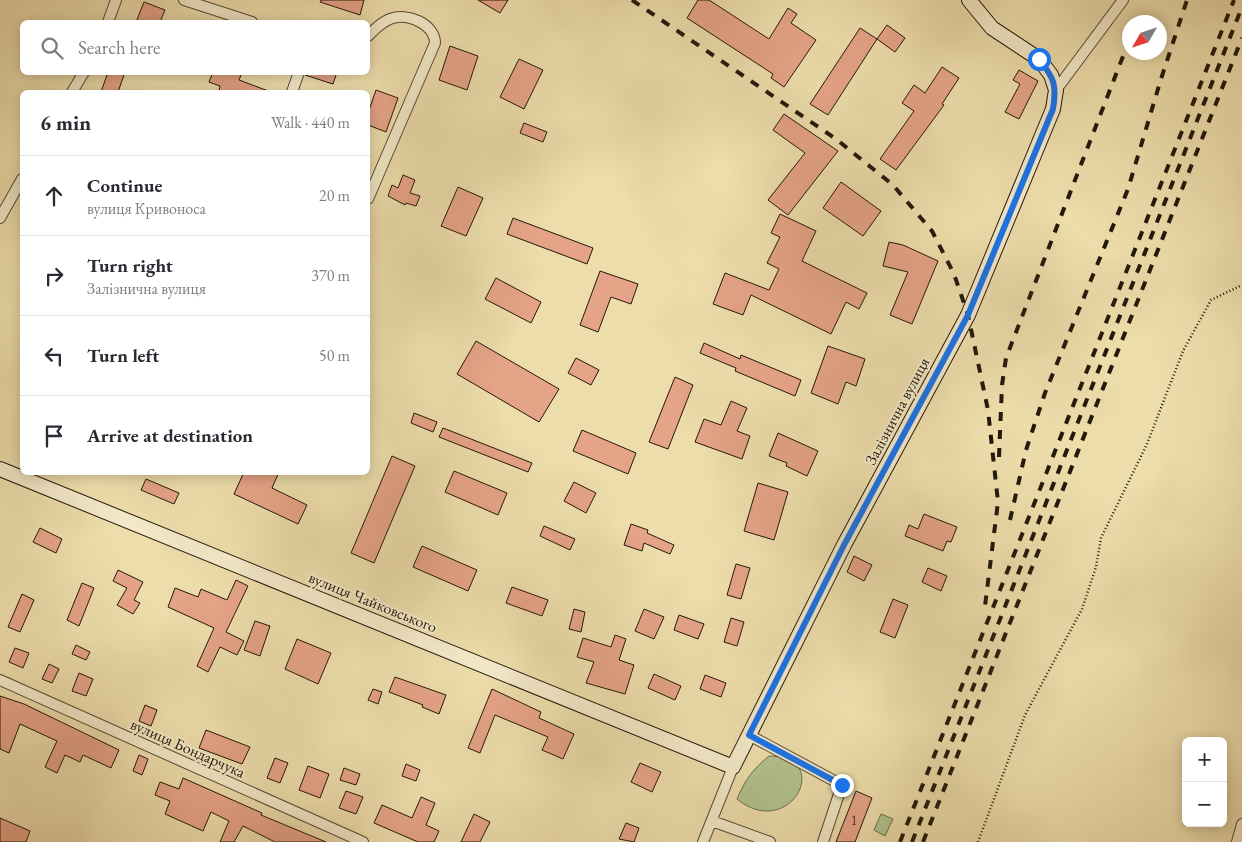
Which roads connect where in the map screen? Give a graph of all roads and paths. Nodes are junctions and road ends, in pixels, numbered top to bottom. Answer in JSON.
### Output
{"nodes":[{"id":1,"x":116,"y":0,"type":"edge"},
{"id":2,"x":184,"y":0,"type":"edge"},
{"id":3,"x":969,"y":0,"type":"edge"},
{"id":4,"x":1123,"y":0,"type":"edge"},
{"id":5,"x":109,"y":20,"type":"edge"},
{"id":6,"x":246,"y":20,"type":"edge"},
{"id":7,"x":370,"y":34,"type":"edge"},
{"id":8,"x":82,"y":75,"type":"edge"},
{"id":9,"x":297,"y":75,"type":"edge"},
{"id":10,"x":73,"y":90,"type":"edge"},
{"id":11,"x":293,"y":90,"type":"edge"},
{"id":12,"x":1056,"y":90,"type":"junction"},
{"id":13,"x":20,"y":183,"type":"edge"},
{"id":14,"x":370,"y":194,"type":"edge"},
{"id":15,"x":0,"y":218,"type":"edge"},
{"id":16,"x":1242,"y":285,"type":"edge"},
{"id":17,"x":0,"y":469,"type":"edge"},
{"id":18,"x":0,"y":680,"type":"edge"},
{"id":19,"x":749,"y":735,"type":"junction"},
{"id":20,"x":733,"y":767,"type":"junction"},
{"id":21,"x":712,"y":820,"type":"junction"},
{"id":22,"x":1242,"y":824,"type":"edge"},
{"id":23,"x":363,"y":842,"type":"edge"},
{"id":24,"x":703,"y":842,"type":"edge"},
{"id":25,"x":770,"y":842,"type":"edge"},
{"id":26,"x":823,"y":842,"type":"edge"},
{"id":27,"x":978,"y":842,"type":"edge"},
{"id":28,"x":1237,"y":842,"type":"edge"}],
"edges":[{"from":1,"to":5,"type":"street"},
{"from":2,"to":6,"type":"street"},
{"from":3,"to":12,"type":"street"},
{"from":4,"to":12,"type":"street","name":"Залізнична вулиця"},
{"from":7,"to":14,"type":"street"},
{"from":8,"to":10,"type":"street"},
{"from":9,"to":11,"type":"street"},
{"from":12,"to":19,"type":"street","name":"Залізнична вулиця"},
{"from":13,"to":15,"type":"street"},
{"from":16,"to":27,"type":"path"},
{"from":17,"to":20,"type":"street","name":"вулиця Чайковського"},
{"from":18,"to":23,"type":"street","name":"вулиця Бондарчука"},
{"from":19,"to":20,"type":"street","name":"Залізнична вулиця"},
{"from":19,"to":26,"type":"street"},
{"from":20,"to":21,"type":"street","name":"Залізнична вулиця"},
{"from":21,"to":24,"type":"street","name":"Залізнична вулиця"},
{"from":21,"to":25,"type":"street"},
{"from":22,"to":28,"type":"street"}]}
